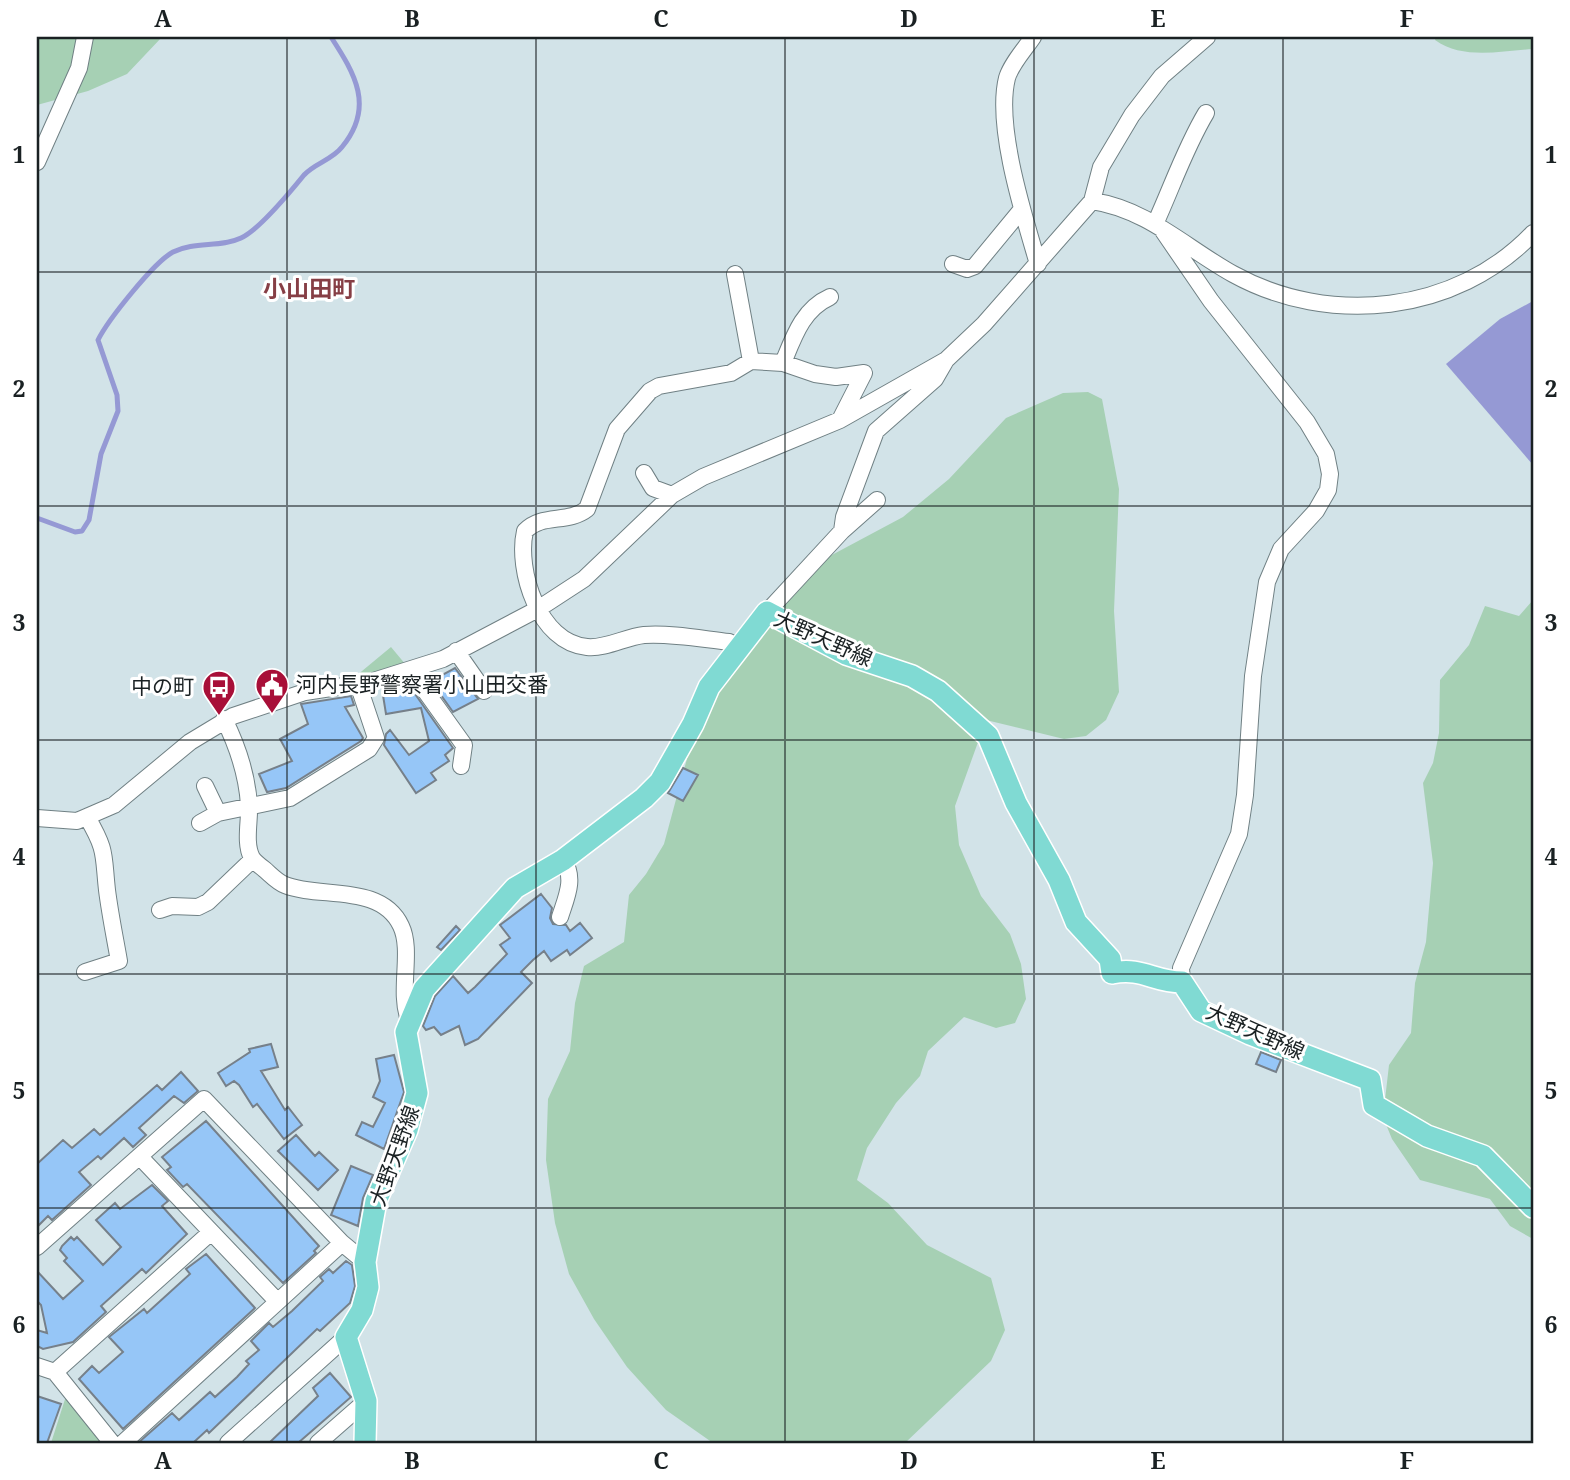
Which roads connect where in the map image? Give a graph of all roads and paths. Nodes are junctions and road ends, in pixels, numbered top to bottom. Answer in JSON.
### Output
{"nodes":[{"id":1,"x":85,"y":37,"type":"edge"},
{"id":2,"x":1033,"y":37,"type":"edge"},
{"id":3,"x":1207,"y":37,"type":"edge"},
{"id":4,"x":1206,"y":113,"type":"dead end"},
{"id":5,"x":37,"y":162,"type":"edge"},
{"id":6,"x":1092,"y":201,"type":"junction"},
{"id":7,"x":1022,"y":209,"type":"junction"},
{"id":8,"x":1158,"y":226,"type":"junction"},
{"id":9,"x":1533,"y":233,"type":"edge"},
{"id":10,"x":953,"y":264,"type":"dead end"},
{"id":11,"x":1038,"y":264,"type":"junction"},
{"id":12,"x":736,"y":274,"type":"dead end"},
{"id":13,"x":830,"y":297,"type":"dead end"},
{"id":14,"x":946,"y":360,"type":"junction"},
{"id":15,"x":751,"y":361,"type":"junction"},
{"id":16,"x":783,"y":363,"type":"junction"},
{"id":17,"x":839,"y":421,"type":"junction"},
{"id":18,"x":644,"y":473,"type":"dead end"},
{"id":19,"x":672,"y":495,"type":"junction"},
{"id":20,"x":877,"y":500,"type":"dead end"},
{"id":21,"x":842,"y":531,"type":"junction"},
{"id":22,"x":538,"y":609,"type":"junction"},
{"id":23,"x":767,"y":612,"type":"junction"},
{"id":24,"x":740,"y":647,"type":"junction"},
{"id":25,"x":456,"y":651,"type":"junction"},
{"id":26,"x":411,"y":671,"type":"junction"},
{"id":27,"x":358,"y":684,"type":"junction"},
{"id":28,"x":484,"y":691,"type":"dead end"},
{"id":29,"x":224,"y":719,"type":"junction"},
{"id":30,"x":461,"y":766,"type":"dead end"},
{"id":31,"x":205,"y":786,"type":"dead end"},
{"id":32,"x":249,"y":805,"type":"junction"},
{"id":33,"x":218,"y":813,"type":"junction"},
{"id":34,"x":87,"y":817,"type":"junction"},
{"id":35,"x":37,"y":818,"type":"edge"},
{"id":36,"x":200,"y":822,"type":"dead end"},
{"id":37,"x":253,"y":859,"type":"junction"},
{"id":38,"x":564,"y":860,"type":"junction"},
{"id":39,"x":160,"y":910,"type":"dead end"},
{"id":40,"x":560,"y":917,"type":"dead end"},
{"id":41,"x":85,"y":972,"type":"dead end"},
{"id":42,"x":1182,"y":982,"type":"junction"},
{"id":43,"x":409,"y":1020,"type":"junction"},
{"id":44,"x":140,"y":1157,"type":"junction"},
{"id":45,"x":1533,"y":1207,"type":"edge"},
{"id":46,"x":209,"y":1233,"type":"junction"},
{"id":47,"x":342,"y":1243,"type":"junction"},
{"id":48,"x":37,"y":1247,"type":"edge"},
{"id":49,"x":365,"y":1262,"type":"junction"},
{"id":50,"x":277,"y":1301,"type":"junction"},
{"id":51,"x":346,"y":1337,"type":"junction"},
{"id":52,"x":37,"y":1366,"type":"edge"},
{"id":53,"x":55,"y":1372,"type":"junction"},
{"id":54,"x":366,"y":1402,"type":"junction"},
{"id":55,"x":112,"y":1443,"type":"edge"},
{"id":56,"x":123,"y":1443,"type":"edge"},
{"id":57,"x":228,"y":1443,"type":"edge"},
{"id":58,"x":318,"y":1443,"type":"edge"},
{"id":59,"x":365,"y":1443,"type":"edge"}],
"edges":[{"from":1,"to":5,"type":"street"},
{"from":2,"to":7,"type":"street"},
{"from":3,"to":6,"type":"street"},
{"from":4,"to":8,"type":"street"},
{"from":6,"to":8,"type":"street"},
{"from":6,"to":11,"type":"street"},
{"from":7,"to":10,"type":"street"},
{"from":7,"to":11,"type":"street"},
{"from":8,"to":9,"type":"street"},
{"from":8,"to":42,"type":"street"},
{"from":11,"to":14,"type":"street"},
{"from":12,"to":15,"type":"street"},
{"from":13,"to":16,"type":"street"},
{"from":14,"to":17,"type":"street"},
{"from":14,"to":21,"type":"street"},
{"from":15,"to":16,"type":"street"},
{"from":15,"to":22,"type":"street"},
{"from":16,"to":17,"type":"street"},
{"from":17,"to":19,"type":"street"},
{"from":18,"to":19,"type":"street"},
{"from":19,"to":22,"type":"street"},
{"from":20,"to":21,"type":"street"},
{"from":21,"to":23,"type":"street"},
{"from":22,"to":24,"type":"street"},
{"from":22,"to":25,"type":"street"},
{"from":23,"to":24,"type":"main road","name":"大野天野線"},
{"from":23,"to":42,"type":"main road","name":"大野天野線"},
{"from":24,"to":38,"type":"main road","name":"大野天野線"},
{"from":25,"to":26,"type":"street"},
{"from":25,"to":28,"type":"street"},
{"from":26,"to":27,"type":"street"},
{"from":26,"to":30,"type":"street"},
{"from":27,"to":29,"type":"street"},
{"from":27,"to":32,"type":"street"},
{"from":29,"to":32,"type":"street"},
{"from":29,"to":34,"type":"street"},
{"from":31,"to":33,"type":"street"},
{"from":32,"to":33,"type":"street"},
{"from":32,"to":37,"type":"street"},
{"from":33,"to":36,"type":"street"},
{"from":34,"to":35,"type":"street"},
{"from":34,"to":41,"type":"street"},
{"from":37,"to":39,"type":"street"},
{"from":37,"to":43,"type":"street"},
{"from":38,"to":40,"type":"street"},
{"from":38,"to":43,"type":"main road","name":"大野天野線"},
{"from":42,"to":45,"type":"main road","name":"大野天野線"},
{"from":43,"to":49,"type":"main road","name":"大野天野線"},
{"from":44,"to":46,"type":"street"},
{"from":44,"to":47,"type":"street"},
{"from":44,"to":48,"type":"street"},
{"from":46,"to":50,"type":"street"},
{"from":46,"to":53,"type":"street"},
{"from":47,"to":49,"type":"street"},
{"from":47,"to":50,"type":"street"},
{"from":49,"to":51,"type":"main road","name":"大野天野線"},
{"from":50,"to":56,"type":"street"},
{"from":51,"to":54,"type":"main road"},
{"from":51,"to":57,"type":"street"},
{"from":52,"to":53,"type":"street"},
{"from":53,"to":55,"type":"street"},
{"from":54,"to":58,"type":"street"},
{"from":54,"to":59,"type":"main road"}]}
